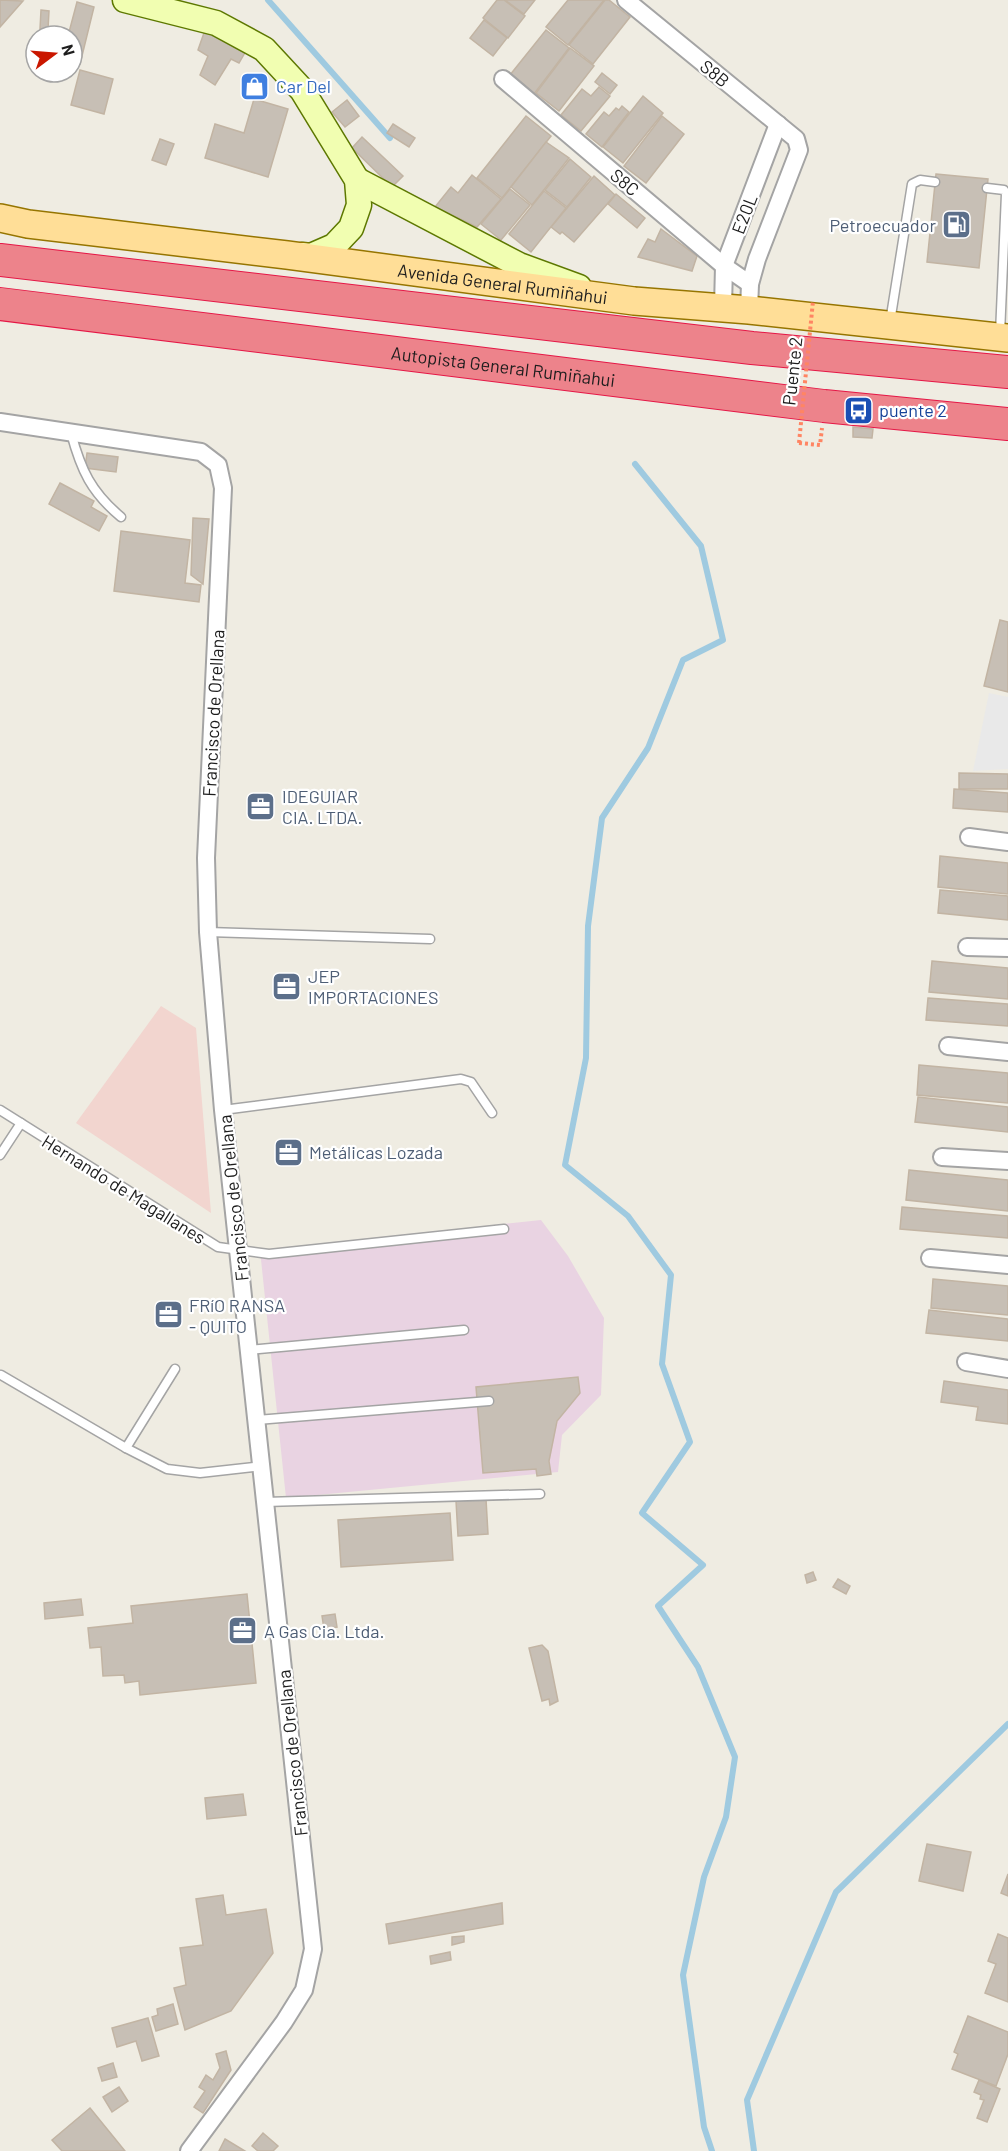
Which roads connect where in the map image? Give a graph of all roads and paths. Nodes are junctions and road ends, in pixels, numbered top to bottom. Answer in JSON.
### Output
{"nodes":[{"id":1,"x":126,"y":0,"type":"edge"},
{"id":2,"x":626,"y":0,"type":"edge"},
{"id":3,"x":503,"y":79,"type":"dead end"},
{"id":4,"x":778,"y":124,"type":"junction"},
{"id":5,"x":799,"y":150,"type":"joint"},
{"id":6,"x":357,"y":180,"type":"junction"},
{"id":7,"x":935,"y":182,"type":"dead end"},
{"id":8,"x":987,"y":188,"type":"dead end"},
{"id":9,"x":0,"y":218,"type":"edge"},
{"id":10,"x":287,"y":255,"type":"junction"},
{"id":11,"x":0,"y":260,"type":"edge"},
{"id":12,"x":724,"y":266,"type":"junction"},
{"id":13,"x":741,"y":300,"type":"junction"},
{"id":14,"x":634,"y":301,"type":"junction"},
{"id":15,"x":813,"y":301,"type":"dead end"},
{"id":16,"x":0,"y":304,"type":"edge"},
{"id":17,"x":889,"y":324,"type":"junction"},
{"id":18,"x":1004,"y":338,"type":"edge"},
{"id":19,"x":1008,"y":372,"type":"edge"},
{"id":20,"x":0,"y":422,"type":"edge"},
{"id":21,"x":1008,"y":424,"type":"edge"},
{"id":22,"x":71,"y":433,"type":"junction"},
{"id":23,"x":820,"y":445,"type":"dead end"},
{"id":24,"x":121,"y":517,"type":"dead end"},
{"id":25,"x":969,"y":837,"type":"dead end"},
{"id":26,"x":1008,"y":842,"type":"edge"},
{"id":27,"x":208,"y":932,"type":"junction"},
{"id":28,"x":430,"y":939,"type":"dead end"},
{"id":29,"x":967,"y":947,"type":"dead end"},
{"id":30,"x":1008,"y":948,"type":"edge"},
{"id":31,"x":948,"y":1046,"type":"dead end"},
{"id":32,"x":1008,"y":1052,"type":"edge"},
{"id":33,"x":0,"y":1110,"type":"edge"},
{"id":34,"x":223,"y":1110,"type":"junction"},
{"id":35,"x":492,"y":1113,"type":"dead end"},
{"id":36,"x":21,"y":1124,"type":"junction"},
{"id":37,"x":0,"y":1155,"type":"edge"},
{"id":38,"x":942,"y":1156,"type":"dead end"},
{"id":39,"x":1008,"y":1161,"type":"edge"},
{"id":40,"x":504,"y":1229,"type":"dead end"},
{"id":41,"x":238,"y":1249,"type":"junction"},
{"id":42,"x":930,"y":1258,"type":"dead end"},
{"id":43,"x":1008,"y":1265,"type":"edge"},
{"id":44,"x":464,"y":1330,"type":"dead end"},
{"id":45,"x":249,"y":1350,"type":"junction"},
{"id":46,"x":966,"y":1362,"type":"dead end"},
{"id":47,"x":175,"y":1369,"type":"dead end"},
{"id":48,"x":1008,"y":1369,"type":"edge"},
{"id":49,"x":1,"y":1375,"type":"edge"},
{"id":50,"x":489,"y":1401,"type":"dead end"},
{"id":51,"x":256,"y":1420,"type":"junction"},
{"id":52,"x":126,"y":1448,"type":"junction"},
{"id":53,"x":262,"y":1466,"type":"junction"},
{"id":54,"x":540,"y":1494,"type":"dead end"},
{"id":55,"x":265,"y":1502,"type":"junction"},
{"id":56,"x":189,"y":2151,"type":"edge"}],
"edges":[{"from":1,"to":6,"type":"street"},
{"from":2,"to":4,"type":"street","name":"S8B"},
{"from":3,"to":12,"type":"street","name":"S8C"},
{"from":4,"to":5,"type":"street","name":"S8B"},
{"from":4,"to":12,"type":"street","name":"E20L"},
{"from":5,"to":13,"type":"street","name":"E20L"},
{"from":6,"to":10,"type":"street"},
{"from":6,"to":14,"type":"street"},
{"from":7,"to":17,"type":"lane"},
{"from":8,"to":18,"type":"lane"},
{"from":9,"to":10,"type":"main road","name":"Avenida General Rumiñahui"},
{"from":10,"to":14,"type":"main road","name":"Avenida General Rumiñahui"},
{"from":11,"to":19,"type":"highway"},
{"from":12,"to":13,"type":"street","name":"E20L"},
{"from":12,"to":13,"type":"street","name":"S8C"},
{"from":13,"to":14,"type":"main road","name":"Avenida General Rumiñahui"},
{"from":13,"to":17,"type":"main road","name":"Avenida General Rumiñahui"},
{"from":15,"to":23,"type":"path","name":"Puente 2","bridge":true},
{"from":16,"to":21,"type":"highway","name":"Autopista General Rumiñahui"},
{"from":17,"to":18,"type":"main road","name":"Avenida General Rumiñahui"},
{"from":20,"to":22,"type":"street","name":"Francisco de Orellana"},
{"from":22,"to":24,"type":"lane"},
{"from":22,"to":27,"type":"street","name":"Francisco de Orellana"},
{"from":25,"to":26,"type":"street"},
{"from":27,"to":28,"type":"lane"},
{"from":27,"to":34,"type":"street","name":"Francisco de Orellana"},
{"from":29,"to":30,"type":"street"},
{"from":31,"to":32,"type":"street"},
{"from":33,"to":36,"type":"lane","name":"Hernando de Magallanes"},
{"from":34,"to":35,"type":"lane"},
{"from":34,"to":41,"type":"street","name":"Francisco de Orellana"},
{"from":36,"to":37,"type":"lane"},
{"from":36,"to":41,"type":"lane","name":"Hernando de Magallanes"},
{"from":38,"to":39,"type":"street"},
{"from":40,"to":41,"type":"lane","name":"Hernando de Magallanes"},
{"from":41,"to":45,"type":"street","name":"Francisco de Orellana"},
{"from":42,"to":43,"type":"street"},
{"from":44,"to":45,"type":"lane"},
{"from":45,"to":51,"type":"street","name":"Francisco de Orellana"},
{"from":46,"to":48,"type":"street"},
{"from":47,"to":52,"type":"lane"},
{"from":49,"to":52,"type":"lane"},
{"from":50,"to":51,"type":"lane"},
{"from":51,"to":53,"type":"street","name":"Francisco de Orellana"},
{"from":52,"to":53,"type":"lane"},
{"from":53,"to":55,"type":"street","name":"Francisco de Orellana"},
{"from":54,"to":55,"type":"lane"},
{"from":55,"to":56,"type":"street","name":"Francisco de Orellana"}]}
